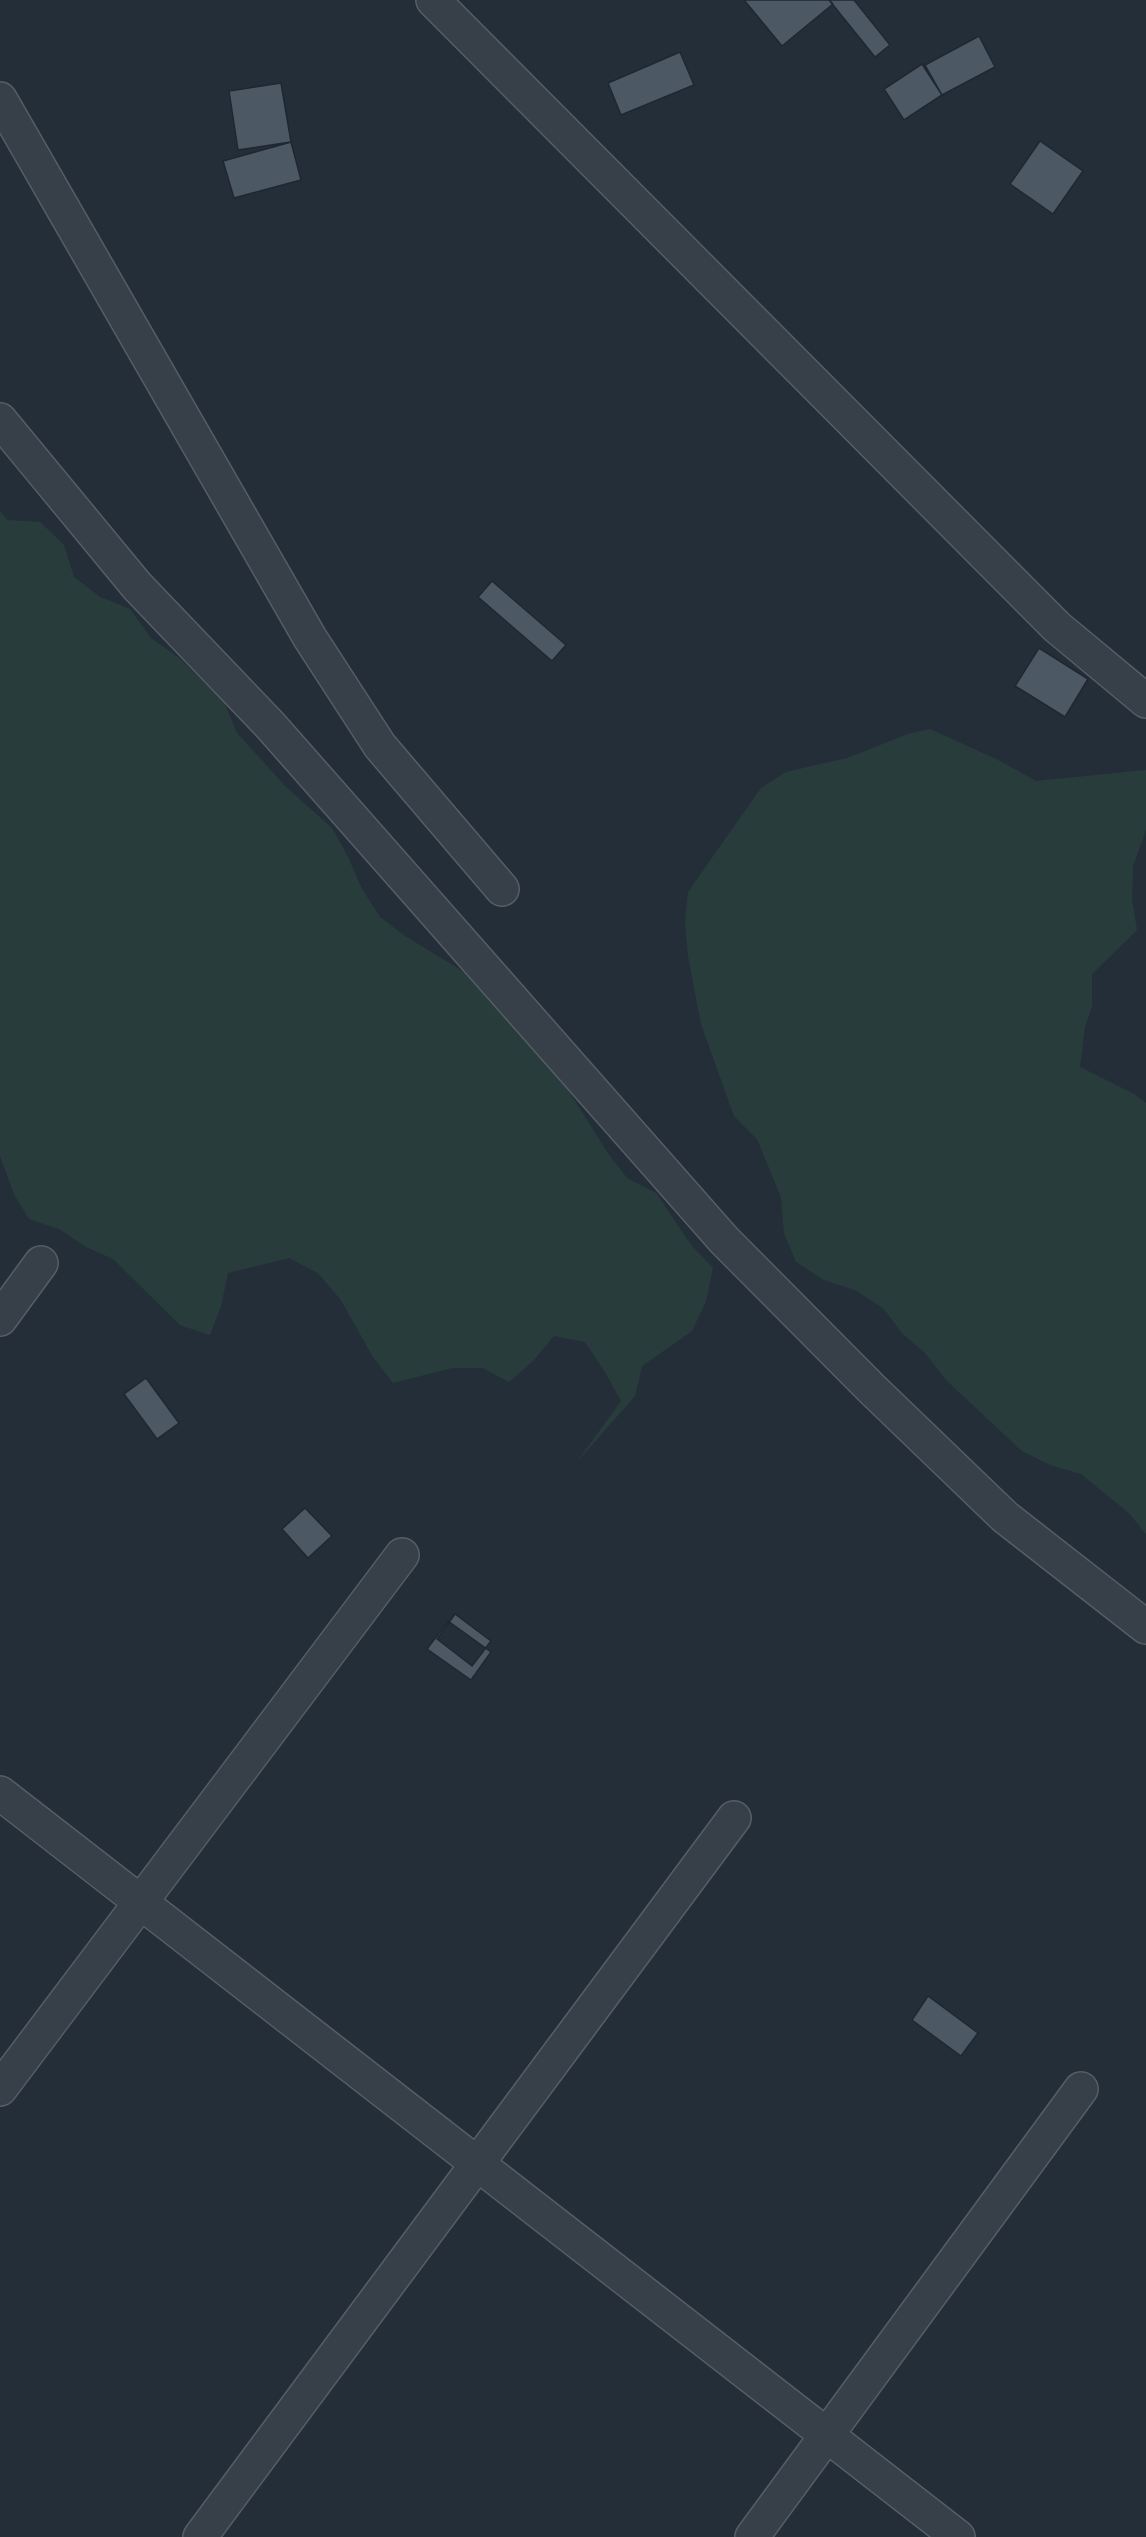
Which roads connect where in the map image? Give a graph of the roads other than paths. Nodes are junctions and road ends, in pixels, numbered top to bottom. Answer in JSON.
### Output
{"nodes":[{"id":1,"x":433,"y":0,"type":"edge"},
{"id":2,"x":0,"y":99,"type":"edge"},
{"id":3,"x":0,"y":420,"type":"edge"},
{"id":4,"x":1146,"y":701,"type":"edge"},
{"id":5,"x":501,"y":889,"type":"dead end"},
{"id":6,"x":41,"y":1263,"type":"dead end"},
{"id":7,"x":0,"y":1319,"type":"edge"},
{"id":8,"x":402,"y":1555,"type":"dead end"},
{"id":9,"x":1146,"y":1627,"type":"edge"},
{"id":10,"x":0,"y":1793,"type":"edge"},
{"id":11,"x":734,"y":1818,"type":"dead end"},
{"id":12,"x":140,"y":1902,"type":"junction"},
{"id":13,"x":0,"y":2089,"type":"edge"},
{"id":14,"x":1080,"y":2089,"type":"dead end"},
{"id":15,"x":477,"y":2163,"type":"junction"},
{"id":16,"x":827,"y":2435,"type":"junction"},
{"id":17,"x":200,"y":2537,"type":"edge"},
{"id":18,"x":752,"y":2537,"type":"edge"},
{"id":19,"x":958,"y":2537,"type":"edge"}],
"edges":[{"from":1,"to":4,"type":"street"},
{"from":2,"to":5,"type":"street"},
{"from":3,"to":9,"type":"street"},
{"from":6,"to":7,"type":"street"},
{"from":8,"to":12,"type":"street"},
{"from":10,"to":12,"type":"street"},
{"from":11,"to":15,"type":"street"},
{"from":12,"to":13,"type":"street"},
{"from":12,"to":15,"type":"street"},
{"from":14,"to":16,"type":"street"},
{"from":15,"to":16,"type":"street"},
{"from":15,"to":17,"type":"street"},
{"from":16,"to":18,"type":"street"},
{"from":16,"to":19,"type":"street"}]}
